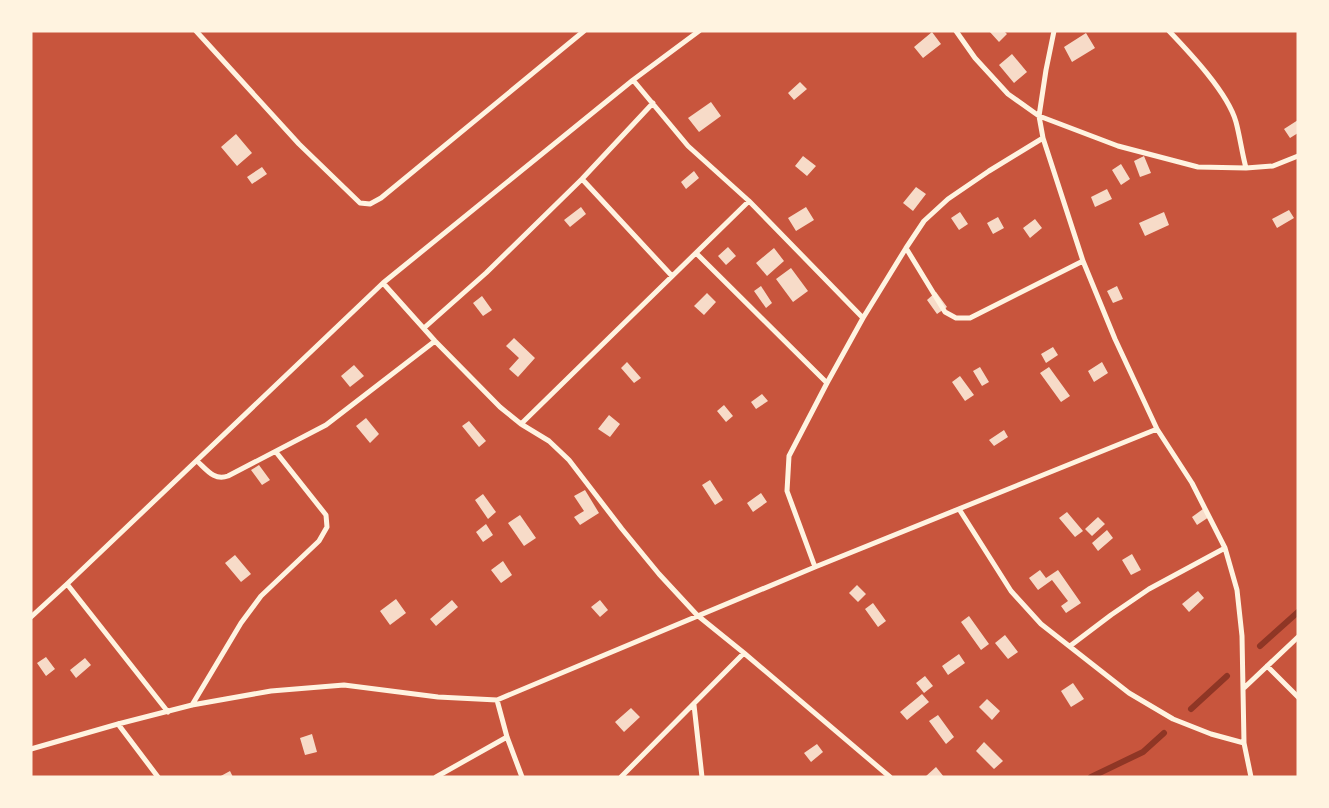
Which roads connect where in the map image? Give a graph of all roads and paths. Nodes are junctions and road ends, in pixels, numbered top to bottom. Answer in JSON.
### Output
{"nodes":[{"id":1,"x":196,"y":31,"type":"edge"},
{"id":2,"x":584,"y":31,"type":"edge"},
{"id":3,"x":699,"y":31,"type":"edge"},
{"id":4,"x":956,"y":31,"type":"edge"},
{"id":5,"x":1054,"y":31,"type":"edge"},
{"id":6,"x":1169,"y":31,"type":"edge"},
{"id":7,"x":633,"y":80,"type":"junction"},
{"id":8,"x":653,"y":103,"type":"junction"},
{"id":9,"x":1039,"y":116,"type":"junction"},
{"id":10,"x":1043,"y":138,"type":"junction"},
{"id":11,"x":1298,"y":156,"type":"edge"},
{"id":12,"x":1246,"y":168,"type":"junction"},
{"id":13,"x":582,"y":179,"type":"junction"},
{"id":14,"x":748,"y":201,"type":"junction"},
{"id":15,"x":906,"y":248,"type":"junction"},
{"id":16,"x":696,"y":253,"type":"junction"},
{"id":17,"x":1083,"y":260,"type":"junction"},
{"id":18,"x":672,"y":276,"type":"junction"},
{"id":19,"x":383,"y":283,"type":"junction"},
{"id":20,"x":863,"y":318,"type":"junction"},
{"id":21,"x":424,"y":328,"type":"junction"},
{"id":22,"x":434,"y":341,"type":"junction"},
{"id":23,"x":827,"y":382,"type":"junction"},
{"id":24,"x":521,"y":424,"type":"junction"},
{"id":25,"x":1157,"y":429,"type":"junction"},
{"id":26,"x":276,"y":452,"type":"junction"},
{"id":27,"x":197,"y":461,"type":"junction"},
{"id":28,"x":959,"y":509,"type":"junction"},
{"id":29,"x":1225,"y":548,"type":"junction"},
{"id":30,"x":815,"y":567,"type":"junction"},
{"id":31,"x":68,"y":584,"type":"junction"},
{"id":32,"x":697,"y":615,"type":"junction"},
{"id":33,"x":31,"y":616,"type":"edge"},
{"id":34,"x":1298,"y":637,"type":"edge"},
{"id":35,"x":1070,"y":646,"type":"junction"},
{"id":36,"x":744,"y":653,"type":"junction"},
{"id":37,"x":1267,"y":666,"type":"junction"},
{"id":38,"x":1244,"y":688,"type":"junction"},
{"id":39,"x":1298,"y":697,"type":"edge"},
{"id":40,"x":498,"y":700,"type":"junction"},
{"id":41,"x":192,"y":705,"type":"junction"},
{"id":42,"x":694,"y":705,"type":"junction"},
{"id":43,"x":168,"y":712,"type":"junction"},
{"id":44,"x":118,"y":724,"type":"junction"},
{"id":45,"x":507,"y":737,"type":"junction"},
{"id":46,"x":1244,"y":743,"type":"junction"},
{"id":47,"x":31,"y":749,"type":"edge"},
{"id":48,"x":158,"y":777,"type":"edge"},
{"id":49,"x":436,"y":777,"type":"edge"},
{"id":50,"x":522,"y":777,"type":"edge"},
{"id":51,"x":621,"y":777,"type":"edge"},
{"id":52,"x":702,"y":777,"type":"edge"},
{"id":53,"x":890,"y":777,"type":"edge"},
{"id":54,"x":1251,"y":777,"type":"edge"}],
"edges":[{"from":1,"to":2,"type":"street"},
{"from":3,"to":7,"type":"street"},
{"from":4,"to":9,"type":"street"},
{"from":5,"to":9,"type":"street"},
{"from":6,"to":12,"type":"street"},
{"from":7,"to":8,"type":"street"},
{"from":7,"to":19,"type":"street"},
{"from":8,"to":13,"type":"street"},
{"from":8,"to":14,"type":"street"},
{"from":9,"to":10,"type":"street"},
{"from":9,"to":12,"type":"street"},
{"from":10,"to":15,"type":"street"},
{"from":10,"to":17,"type":"street"},
{"from":11,"to":12,"type":"street"},
{"from":13,"to":18,"type":"street"},
{"from":13,"to":21,"type":"street"},
{"from":14,"to":16,"type":"street"},
{"from":14,"to":20,"type":"street"},
{"from":15,"to":17,"type":"street"},
{"from":15,"to":20,"type":"street"},
{"from":16,"to":18,"type":"street"},
{"from":16,"to":23,"type":"street"},
{"from":17,"to":25,"type":"street"},
{"from":18,"to":24,"type":"street"},
{"from":19,"to":21,"type":"street"},
{"from":19,"to":27,"type":"street"},
{"from":20,"to":23,"type":"street"},
{"from":21,"to":22,"type":"street"},
{"from":22,"to":24,"type":"street"},
{"from":22,"to":26,"type":"street"},
{"from":23,"to":30,"type":"street"},
{"from":24,"to":32,"type":"street"},
{"from":25,"to":28,"type":"street"},
{"from":25,"to":29,"type":"street"},
{"from":26,"to":27,"type":"street"},
{"from":26,"to":41,"type":"street"},
{"from":27,"to":31,"type":"street"},
{"from":28,"to":30,"type":"street"},
{"from":28,"to":35,"type":"street"},
{"from":29,"to":35,"type":"street"},
{"from":29,"to":38,"type":"street"},
{"from":30,"to":32,"type":"street"},
{"from":31,"to":33,"type":"street"},
{"from":31,"to":43,"type":"street"},
{"from":32,"to":36,"type":"street"},
{"from":32,"to":40,"type":"street"},
{"from":34,"to":37,"type":"street"},
{"from":35,"to":46,"type":"street"},
{"from":36,"to":42,"type":"street"},
{"from":36,"to":53,"type":"street"},
{"from":37,"to":38,"type":"street"},
{"from":37,"to":39,"type":"street"},
{"from":38,"to":46,"type":"street"},
{"from":40,"to":41,"type":"street"},
{"from":40,"to":45,"type":"street"},
{"from":41,"to":43,"type":"street"},
{"from":42,"to":51,"type":"street"},
{"from":42,"to":52,"type":"street"},
{"from":43,"to":44,"type":"street"},
{"from":44,"to":47,"type":"street"},
{"from":44,"to":48,"type":"street"},
{"from":45,"to":49,"type":"street"},
{"from":45,"to":50,"type":"street"},
{"from":46,"to":54,"type":"street"}]}
